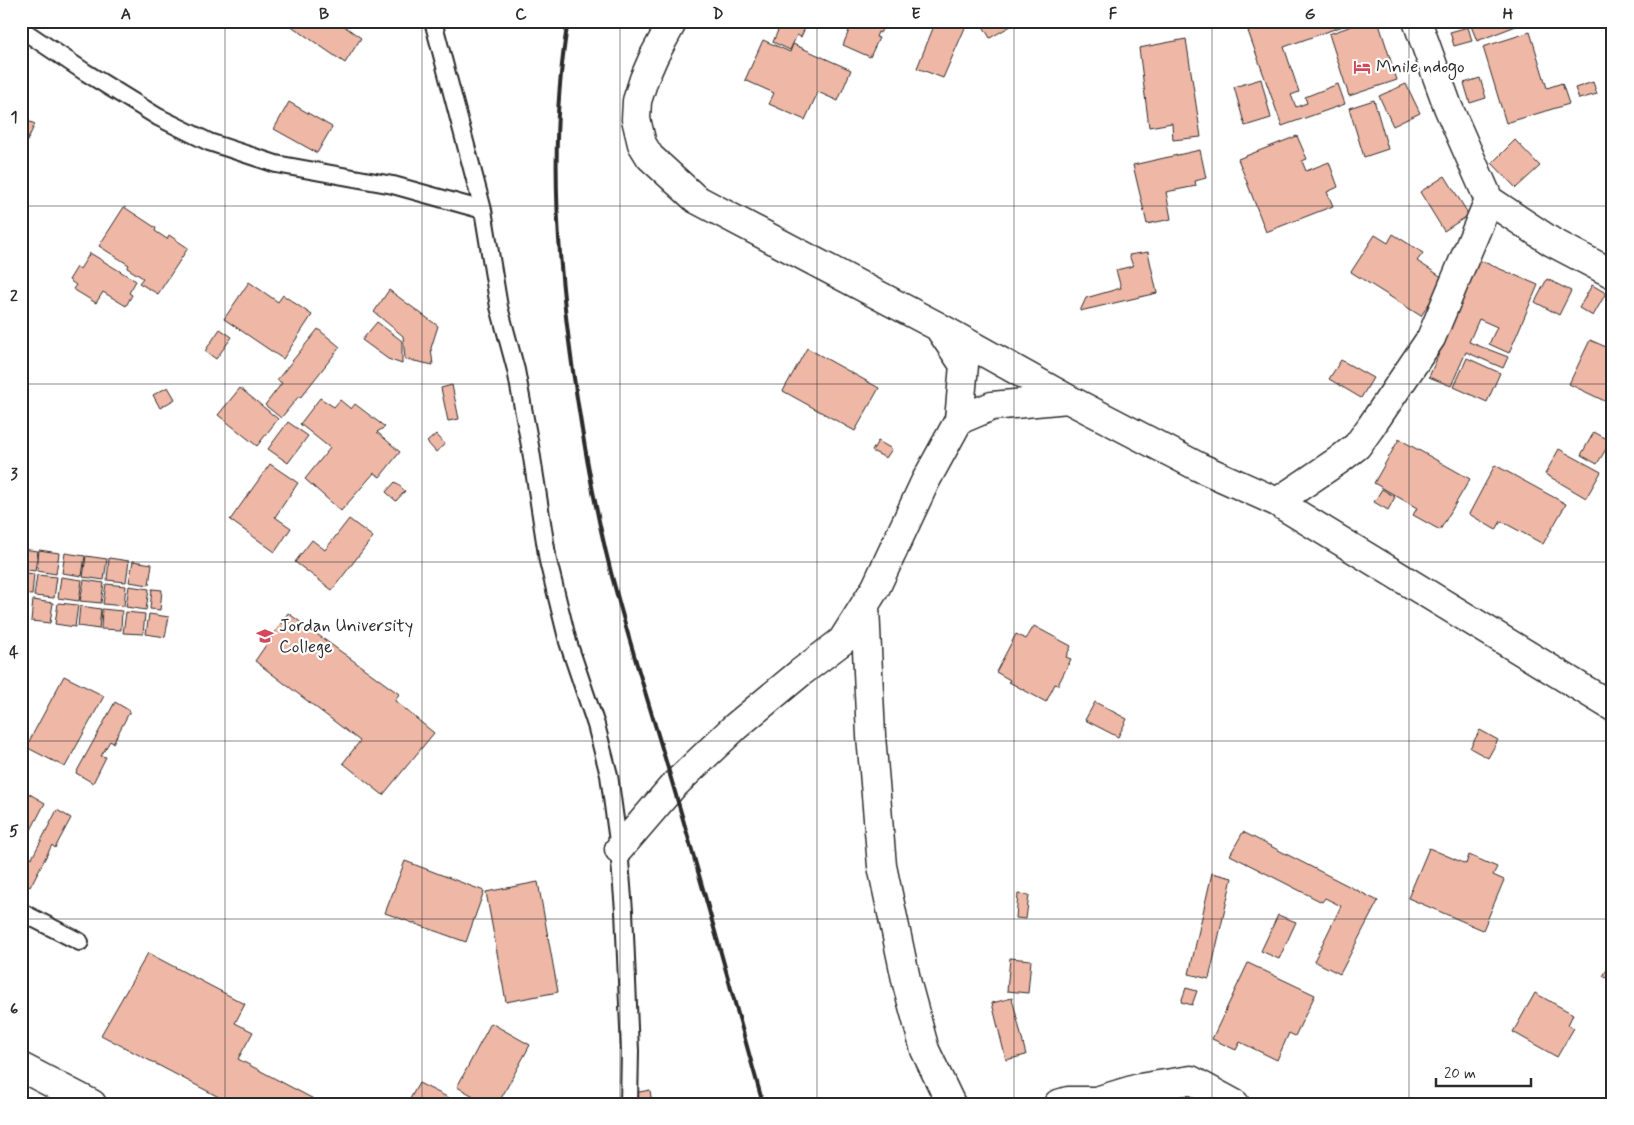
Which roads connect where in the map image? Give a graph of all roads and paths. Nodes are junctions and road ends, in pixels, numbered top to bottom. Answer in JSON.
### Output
{"nodes":[{"id":1,"x":433,"y":21,"type":"edge"},
{"id":2,"x":673,"y":21,"type":"edge"},
{"id":3,"x":1417,"y":21,"type":"edge"},
{"id":4,"x":21,"y":29,"type":"edge"},
{"id":5,"x":1489,"y":200,"type":"junction"},
{"id":6,"x":483,"y":210,"type":"junction"},
{"id":7,"x":1613,"y":274,"type":"edge"},
{"id":8,"x":937,"y":326,"type":"junction"},
{"id":9,"x":1068,"y":400,"type":"junction"},
{"id":10,"x":959,"y":420,"type":"junction"},
{"id":11,"x":1277,"y":502,"type":"junction"},
{"id":12,"x":865,"y":607,"type":"junction"},
{"id":13,"x":1613,"y":707,"type":"edge"},
{"id":14,"x":619,"y":849,"type":"junction"},
{"id":15,"x":21,"y":912,"type":"edge"},
{"id":16,"x":80,"y":942,"type":"dead end"},
{"id":17,"x":21,"y":1066,"type":"edge"},
{"id":18,"x":92,"y":1104,"type":"edge"},
{"id":19,"x":629,"y":1104,"type":"edge"},
{"id":20,"x":951,"y":1104,"type":"edge"},
{"id":21,"x":1058,"y":1104,"type":"edge"},
{"id":22,"x":1235,"y":1104,"type":"edge"}],
"edges":[{"from":1,"to":6,"type":"lane"},
{"from":2,"to":8,"type":"street"},
{"from":3,"to":5,"type":"street"},
{"from":4,"to":6,"type":"lane"},
{"from":5,"to":7,"type":"street"},
{"from":5,"to":11,"type":"street"},
{"from":6,"to":14,"type":"lane"},
{"from":8,"to":9,"type":"street"},
{"from":8,"to":10,"type":"street"},
{"from":9,"to":10,"type":"street"},
{"from":9,"to":11,"type":"street"},
{"from":10,"to":12,"type":"street"},
{"from":11,"to":13,"type":"street"},
{"from":12,"to":14,"type":"street"},
{"from":12,"to":20,"type":"street"},
{"from":14,"to":19,"type":"lane"},
{"from":15,"to":16,"type":"lane"},
{"from":17,"to":18,"type":"street"},
{"from":21,"to":22,"type":"street"}]}
